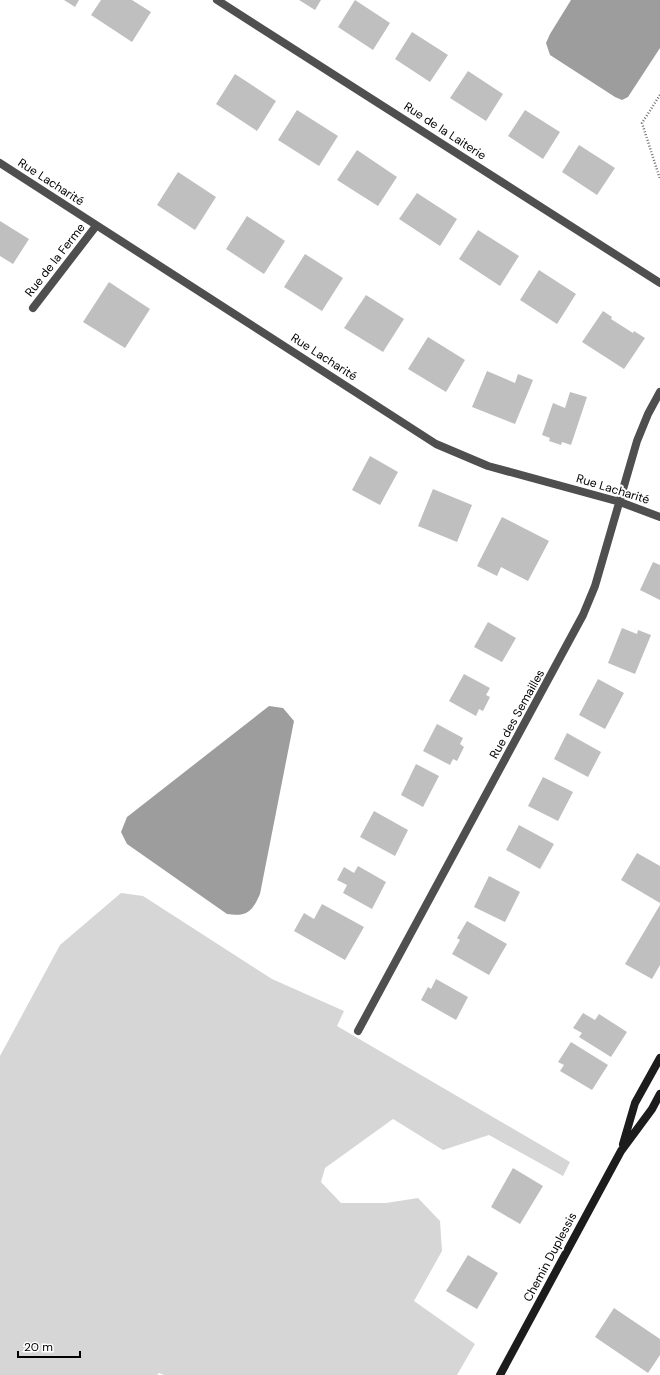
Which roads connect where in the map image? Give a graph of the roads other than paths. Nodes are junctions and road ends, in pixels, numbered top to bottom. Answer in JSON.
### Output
{"nodes":[{"id":1,"x":217,"y":0,"type":"edge"},
{"id":2,"x":0,"y":163,"type":"edge"},
{"id":3,"x":96,"y":226,"type":"junction"},
{"id":4,"x":660,"y":283,"type":"edge"},
{"id":5,"x":32,"y":308,"type":"dead end"},
{"id":6,"x":660,"y":392,"type":"edge"},
{"id":7,"x":620,"y":502,"type":"junction"},
{"id":8,"x":660,"y":517,"type":"edge"},
{"id":9,"x":358,"y":1031,"type":"dead end"},
{"id":10,"x":660,"y":1058,"type":"edge"},
{"id":11,"x":660,"y":1094,"type":"edge"},
{"id":12,"x":621,"y":1151,"type":"junction"},
{"id":13,"x":500,"y":1375,"type":"edge"}],
"edges":[{"from":1,"to":4,"type":"street","name":"Rue de la Laiterie"},
{"from":2,"to":3,"type":"street","name":"Rue Lacharité"},
{"from":3,"to":5,"type":"street","name":"Rue de la Ferme"},
{"from":3,"to":7,"type":"street","name":"Rue Lacharité"},
{"from":6,"to":7,"type":"street","name":"Rue des Semailles"},
{"from":7,"to":8,"type":"street","name":"Rue Lacharité"},
{"from":7,"to":9,"type":"street","name":"Rue des Semailles"},
{"from":10,"to":12,"type":"street","name":"Chemin Duplessis"},
{"from":11,"to":12,"type":"street","name":"Chemin Duplessis"},
{"from":12,"to":13,"type":"street","name":"Chemin Duplessis"}]}
